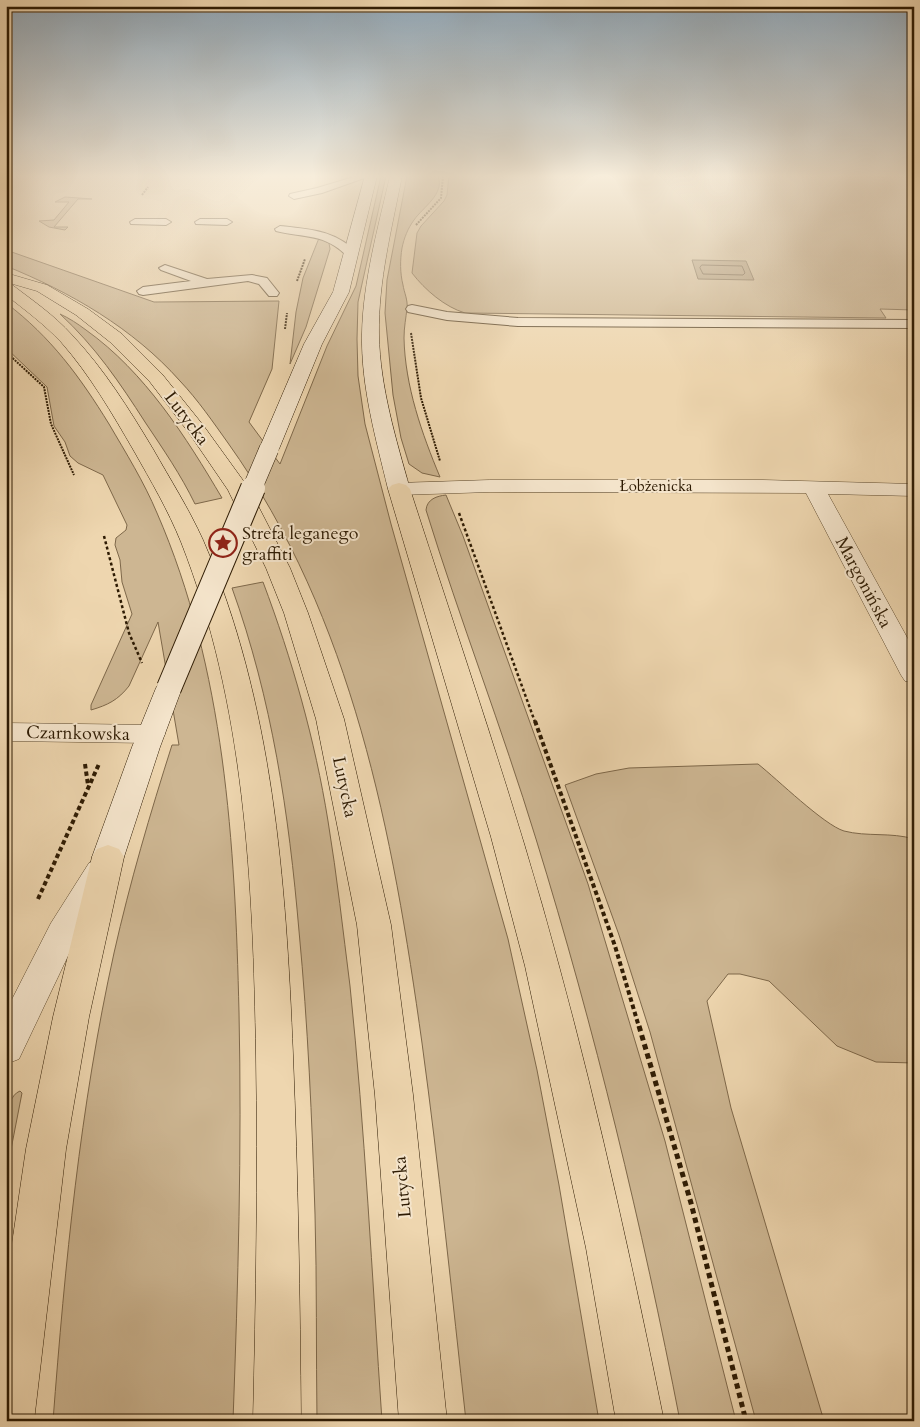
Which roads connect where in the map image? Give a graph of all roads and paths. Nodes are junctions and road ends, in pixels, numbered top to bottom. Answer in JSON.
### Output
{"nodes":[{"id":1,"x":338,"y":243,"type":"edge"},
{"id":2,"x":354,"y":243,"type":"edge"},
{"id":3,"x":383,"y":243,"type":"edge"},
{"id":4,"x":351,"y":254,"type":"junction"},
{"id":5,"x":165,"y":268,"type":"dead end"},
{"id":6,"x":6,"y":277,"type":"edge"},
{"id":7,"x":206,"y":282,"type":"junction"},
{"id":8,"x":6,"y":287,"type":"edge"},
{"id":9,"x":143,"y":291,"type":"dead end"},
{"id":10,"x":273,"y":293,"type":"dead end"},
{"id":11,"x":412,"y":309,"type":"dead end"},
{"id":12,"x":914,"y":324,"type":"edge"},
{"id":13,"x":6,"y":352,"type":"edge"},
{"id":14,"x":74,"y":475,"type":"dead end"},
{"id":15,"x":450,"y":487,"type":"junction"},
{"id":16,"x":814,"y":488,"type":"junction"},
{"id":17,"x":399,"y":489,"type":"junction"},
{"id":18,"x":914,"y":490,"type":"edge"},
{"id":19,"x":104,"y":536,"type":"dead end"},
{"id":20,"x":145,"y":671,"type":"dead end"},
{"id":21,"x":914,"y":675,"type":"edge"},
{"id":22,"x":6,"y":732,"type":"edge"},
{"id":23,"x":151,"y":734,"type":"junction"},
{"id":24,"x":85,"y":761,"type":"dead end"},
{"id":25,"x":108,"y":857,"type":"junction"},
{"id":26,"x":37,"y":900,"type":"dead end"},
{"id":27,"x":6,"y":1048,"type":"edge"},
{"id":28,"x":10,"y":1421,"type":"edge"},
{"id":29,"x":277,"y":1421,"type":"edge"},
{"id":30,"x":423,"y":1421,"type":"edge"},
{"id":31,"x":640,"y":1421,"type":"edge"},
{"id":32,"x":746,"y":1421,"type":"edge"}],
"edges":[{"from":1,"to":4,"type":"lane"},
{"from":2,"to":4,"type":"main road"},
{"from":3,"to":17,"type":"main road"},
{"from":4,"to":23,"type":"main road","bridge":true},
{"from":5,"to":7,"type":"lane"},
{"from":6,"to":30,"type":"main road","name":"Lutycka"},
{"from":7,"to":9,"type":"lane"},
{"from":7,"to":10,"type":"lane"},
{"from":8,"to":29,"type":"main road"},
{"from":11,"to":12,"type":"lane"},
{"from":13,"to":14,"type":"path"},
{"from":15,"to":16,"type":"main road","name":"Łobżenicka"},
{"from":15,"to":17,"type":"main road","name":"Łobżenicka"},
{"from":15,"to":32,"type":"path"},
{"from":16,"to":18,"type":"main road","name":"Łobżenicka"},
{"from":16,"to":21,"type":"main road","name":"Margonińska"},
{"from":17,"to":31,"type":"main road"},
{"from":19,"to":20,"type":"path"},
{"from":22,"to":23,"type":"main road","name":"Czarnkowska"},
{"from":23,"to":25,"type":"main road"},
{"from":24,"to":26,"type":"path"},
{"from":25,"to":27,"type":"main road"},
{"from":25,"to":28,"type":"main road"}]}
